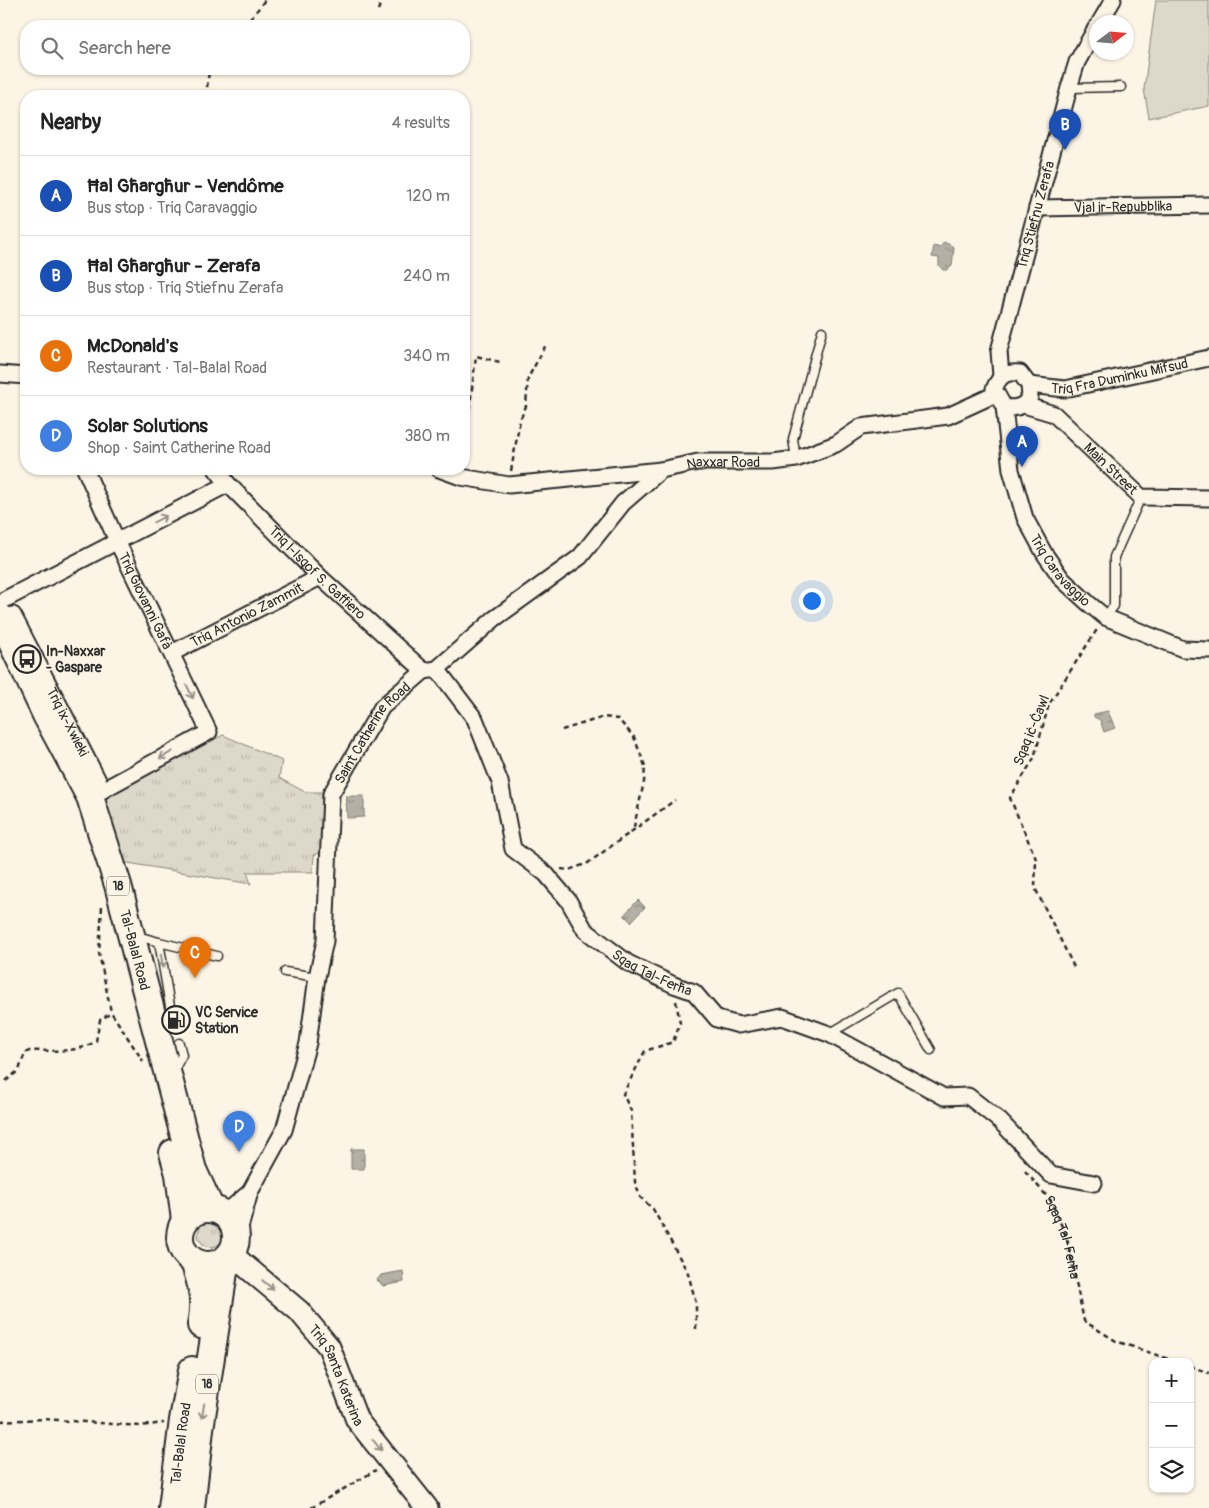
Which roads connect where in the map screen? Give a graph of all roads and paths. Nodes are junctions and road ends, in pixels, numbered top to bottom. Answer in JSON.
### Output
{"nodes":[{"id":1,"x":265,"y":0,"type":"edge"},
{"id":2,"x":382,"y":0,"type":"edge"},
{"id":3,"x":1113,"y":0,"type":"edge"},
{"id":4,"x":378,"y":10,"type":"dead end"},
{"id":5,"x":1104,"y":15,"type":"edge"},
{"id":6,"x":250,"y":20,"type":"edge"},
{"id":7,"x":1089,"y":41,"type":"edge"},
{"id":8,"x":209,"y":75,"type":"edge"},
{"id":9,"x":1121,"y":87,"type":"dead end"},
{"id":10,"x":1069,"y":88,"type":"junction"},
{"id":11,"x":207,"y":90,"type":"edge"},
{"id":12,"x":1209,"y":205,"type":"edge"},
{"id":13,"x":1037,"y":208,"type":"junction"},
{"id":14,"x":822,"y":331,"type":"dead end"},
{"id":15,"x":547,"y":342,"type":"dead end"},
{"id":16,"x":1209,"y":358,"type":"edge"},
{"id":17,"x":500,"y":362,"type":"dead end"},
{"id":18,"x":0,"y":374,"type":"edge"},
{"id":19,"x":20,"y":375,"type":"edge"},
{"id":20,"x":1001,"y":376,"type":"junction"},
{"id":21,"x":1029,"y":385,"type":"junction"},
{"id":22,"x":996,"y":394,"type":"junction"},
{"id":23,"x":470,"y":404,"type":"edge"},
{"id":24,"x":1024,"y":405,"type":"junction"},
{"id":25,"x":1004,"y":407,"type":"junction"},
{"id":26,"x":796,"y":459,"type":"junction"},
{"id":27,"x":661,"y":470,"type":"junction"},
{"id":28,"x":88,"y":475,"type":"edge"},
{"id":29,"x":221,"y":475,"type":"edge"},
{"id":30,"x":456,"y":475,"type":"edge"},
{"id":31,"x":228,"y":484,"type":"junction"},
{"id":32,"x":509,"y":485,"type":"junction"},
{"id":33,"x":1141,"y":497,"type":"junction"},
{"id":34,"x":1209,"y":498,"type":"edge"},
{"id":35,"x":117,"y":541,"type":"junction"},
{"id":36,"x":320,"y":577,"type":"junction"},
{"id":37,"x":2,"y":607,"type":"edge"},
{"id":38,"x":1105,"y":617,"type":"junction"},
{"id":39,"x":1209,"y":650,"type":"edge"},
{"id":40,"x":172,"y":653,"type":"junction"},
{"id":41,"x":0,"y":659,"type":"edge"},
{"id":42,"x":430,"y":670,"type":"junction"},
{"id":43,"x":562,"y":730,"type":"dead end"},
{"id":44,"x":96,"y":794,"type":"junction"},
{"id":45,"x":675,"y":800,"type":"dead end"},
{"id":46,"x":633,"y":831,"type":"junction"},
{"id":47,"x":546,"y":874,"type":"junction"},
{"id":48,"x":103,"y":891,"type":"junction"},
{"id":49,"x":130,"y":934,"type":"junction"},
{"id":50,"x":159,"y":942,"type":"junction"},
{"id":51,"x":217,"y":956,"type":"dead end"},
{"id":52,"x":1074,"y":967,"type":"dead end"},
{"id":53,"x":285,"y":972,"type":"dead end"},
{"id":54,"x":317,"y":977,"type":"junction"},
{"id":55,"x":674,"y":985,"type":"junction"},
{"id":56,"x":111,"y":1012,"type":"junction"},
{"id":57,"x":171,"y":1012,"type":"dead end"},
{"id":58,"x":829,"y":1034,"type":"junction"},
{"id":59,"x":179,"y":1044,"type":"dead end"},
{"id":60,"x":932,"y":1050,"type":"dead end"},
{"id":61,"x":160,"y":1078,"type":"junction"},
{"id":62,"x":6,"y":1081,"type":"dead end"},
{"id":63,"x":1019,"y":1164,"type":"dead end"},
{"id":64,"x":1094,"y":1183,"type":"dead end"},
{"id":65,"x":250,"y":1192,"type":"junction"},
{"id":66,"x":217,"y":1211,"type":"junction"},
{"id":67,"x":185,"y":1220,"type":"junction"},
{"id":68,"x":231,"y":1252,"type":"junction"},
{"id":69,"x":194,"y":1262,"type":"junction"},
{"id":70,"x":696,"y":1329,"type":"dead end"},
{"id":71,"x":1166,"y":1358,"type":"edge"},
{"id":72,"x":1194,"y":1367,"type":"edge"},
{"id":73,"x":1209,"y":1373,"type":"edge"},
{"id":74,"x":183,"y":1420,"type":"junction"},
{"id":75,"x":0,"y":1421,"type":"edge"},
{"id":76,"x":391,"y":1461,"type":"junction"},
{"id":77,"x":172,"y":1508,"type":"edge"},
{"id":78,"x":191,"y":1508,"type":"edge"},
{"id":79,"x":311,"y":1508,"type":"edge"},
{"id":80,"x":427,"y":1508,"type":"edge"}],
"edges":[{"from":1,"to":6,"type":"path"},
{"from":2,"to":4,"type":"path"},
{"from":3,"to":5,"type":"street"},
{"from":7,"to":10,"type":"street","name":"Triq Stiefnu Zerafa"},
{"from":8,"to":11,"type":"path"},
{"from":9,"to":10,"type":"lane"},
{"from":10,"to":13,"type":"street","name":"Triq Stiefnu Zerafa"},
{"from":12,"to":13,"type":"street","name":"Vjal ir-Repubblika"},
{"from":13,"to":20,"type":"street","name":"Triq Stiefnu Zerafa"},
{"from":14,"to":26,"type":"lane"},
{"from":15,"to":32,"type":"path"},
{"from":16,"to":21,"type":"street","name":"Triq Fra Duminku Mifsud"},
{"from":17,"to":23,"type":"path"},
{"from":18,"to":19,"type":"street"},
{"from":20,"to":21,"type":"street"},
{"from":20,"to":22,"type":"street"},
{"from":21,"to":24,"type":"street"},
{"from":22,"to":25,"type":"street"},
{"from":22,"to":26,"type":"street","name":"Naxxar Road"},
{"from":24,"to":25,"type":"street"},
{"from":24,"to":33,"type":"street","name":"Main Street"},
{"from":25,"to":38,"type":"street","name":"Triq Caravaggio"},
{"from":26,"to":27,"type":"street","name":"Naxxar Road"},
{"from":27,"to":32,"type":"street","name":"Naxxar Road"},
{"from":27,"to":42,"type":"street","name":"Saint Catherine Road"},
{"from":28,"to":35,"type":"street","name":"Triq Giovanni Gafà"},
{"from":29,"to":31,"type":"street","name":"Triq l-Isqof S. Gaffiero"},
{"from":30,"to":32,"type":"street","name":"Naxxar Road"},
{"from":35,"to":31,"type":"street","one_way":true},
{"from":31,"to":36,"type":"street","name":"Triq l-Isqof S. Gaffiero"},
{"from":33,"to":34,"type":"street","name":"Main Street"},
{"from":33,"to":38,"type":"lane"},
{"from":35,"to":37,"type":"street"},
{"from":35,"to":40,"type":"street","name":"Triq Giovanni Gafà"},
{"from":36,"to":40,"type":"street","name":"Triq Antonio Zammit"},
{"from":36,"to":42,"type":"street","name":"Triq l-Isqof S. Gaffiero"},
{"from":37,"to":44,"type":"highway","name":"Tal-Balal Road","number":"18"},
{"from":38,"to":39,"type":"street","name":"Triq Caravaggio"},
{"from":38,"to":52,"type":"path","name":"Sqaq iċ-Ċawl"},
{"from":40,"to":44,"type":"street","name":"Triq Giovanni Gafà","one_way":true},
{"from":41,"to":48,"type":"highway","name":"Tal-Balal Road","number":"18"},
{"from":42,"to":47,"type":"street","name":"Sqaq Tal-Ferħa"},
{"from":42,"to":54,"type":"street","name":"Saint Catherine Road"},
{"from":43,"to":46,"type":"path"},
{"from":44,"to":49,"type":"highway","name":"Tal-Balal Road","number":"18"},
{"from":45,"to":46,"type":"path"},
{"from":46,"to":47,"type":"path"},
{"from":47,"to":55,"type":"street","name":"Sqaq Tal-Ferħa"},
{"from":48,"to":56,"type":"path"},
{"from":48,"to":61,"type":"highway","name":"Tal-Balal Road","number":"18"},
{"from":49,"to":50,"type":"lane"},
{"from":49,"to":61,"type":"highway","name":"Tal-Balal Road","number":"18"},
{"from":50,"to":51,"type":"lane"},
{"from":50,"to":57,"type":"lane","one_way":true},
{"from":53,"to":54,"type":"lane"},
{"from":54,"to":65,"type":"street","name":"Saint Catherine Road"},
{"from":55,"to":58,"type":"street","name":"Sqaq Tal-Ferħa"},
{"from":55,"to":70,"type":"path"},
{"from":56,"to":61,"type":"path"},
{"from":56,"to":62,"type":"path"},
{"from":58,"to":60,"type":"lane"},
{"from":58,"to":64,"type":"street","name":"Sqaq Tal-Ferħa"},
{"from":59,"to":61,"type":"lane"},
{"from":61,"to":66,"type":"highway","name":"Tal-Balal Road","number":"18"},
{"from":61,"to":67,"type":"highway","name":"Tal-Balal Road","number":"18"},
{"from":63,"to":71,"type":"path","name":"Sqaq Tal-Ferħa"},
{"from":65,"to":66,"type":"street"},
{"from":65,"to":68,"type":"street"},
{"from":66,"to":67,"type":"highway"},
{"from":66,"to":68,"type":"highway","name":"Tal-Balal Road","number":"18"},
{"from":67,"to":69,"type":"highway","name":"Tal-Balal Road","number":"18"},
{"from":68,"to":69,"type":"highway"},
{"from":68,"to":76,"type":"main road","name":"Triq Santa Katerina","one_way":true},
{"from":68,"to":78,"type":"highway","name":"Tal-Balal Road","number":"18","one_way":true},
{"from":69,"to":74,"type":"highway","name":"Tal-Balal Road","number":"18"},
{"from":72,"to":73,"type":"path"},
{"from":74,"to":75,"type":"path"},
{"from":74,"to":77,"type":"highway","name":"Tal-Balal Road","number":"18"},
{"from":76,"to":79,"type":"path"},
{"from":76,"to":80,"type":"main road","name":"Triq Santa Katerina"}]}
